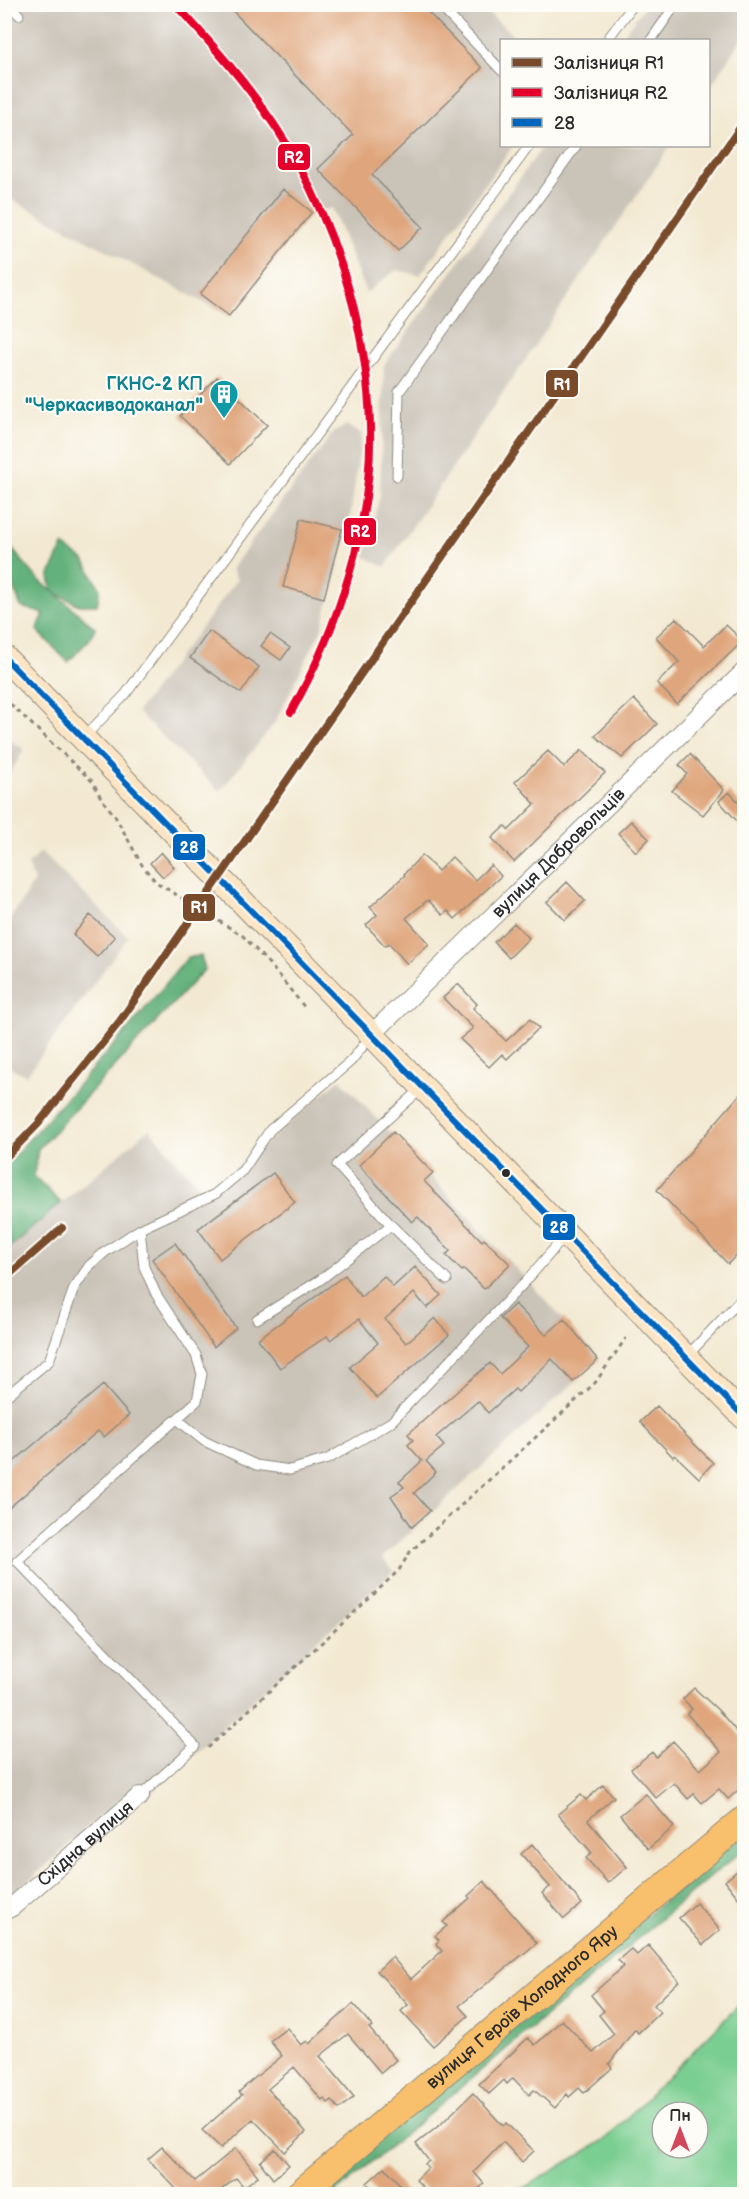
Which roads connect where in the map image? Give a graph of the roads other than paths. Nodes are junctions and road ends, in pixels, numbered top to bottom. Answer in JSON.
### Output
{"nodes":[{"id":1,"x":9,"y":4,"type":"edge"},
{"id":2,"x":438,"y":4,"type":"edge"},
{"id":3,"x":634,"y":4,"type":"edge"},
{"id":4,"x":676,"y":4,"type":"edge"},
{"id":5,"x":19,"y":15,"type":"dead end"},
{"id":6,"x":608,"y":39,"type":"edge"},
{"id":7,"x":652,"y":39,"type":"edge"},
{"id":8,"x":500,"y":70,"type":"edge"},
{"id":9,"x":528,"y":147,"type":"edge"},
{"id":10,"x":575,"y":147,"type":"edge"},
{"id":11,"x":397,"y":476,"type":"dead end"},
{"id":12,"x":4,"y":657,"type":"edge"},
{"id":13,"x":744,"y":672,"type":"edge"},
{"id":14,"x":84,"y":737,"type":"junction"},
{"id":15,"x":372,"y":1034,"type":"junction"},
{"id":16,"x":424,"y":1087,"type":"junction"},
{"id":17,"x":392,"y":1226,"type":"junction"},
{"id":18,"x":140,"y":1229,"type":"junction"},
{"id":19,"x":567,"y":1234,"type":"junction"},
{"id":20,"x":447,"y":1281,"type":"dead end"},
{"id":21,"x":744,"y":1296,"type":"edge"},
{"id":22,"x":257,"y":1319,"type":"dead end"},
{"id":23,"x":686,"y":1357,"type":"junction"},
{"id":24,"x":4,"y":1398,"type":"edge"},
{"id":25,"x":744,"y":1417,"type":"edge"},
{"id":26,"x":177,"y":1419,"type":"junction"},
{"id":27,"x":140,"y":1796,"type":"joint"},
{"id":28,"x":744,"y":1820,"type":"edge"},
{"id":29,"x":4,"y":1911,"type":"edge"},
{"id":30,"x":299,"y":2194,"type":"edge"}],
"edges":[{"from":1,"to":5,"type":"lane"},
{"from":2,"to":8,"type":"lane"},
{"from":3,"to":6,"type":"lane"},
{"from":4,"to":7,"type":"lane"},
{"from":9,"to":14,"type":"lane"},
{"from":10,"to":11,"type":"lane"},
{"from":12,"to":14,"type":"main road"},
{"from":13,"to":15,"type":"street","name":"вулиця Добровольців"},
{"from":14,"to":15,"type":"main road"},
{"from":15,"to":16,"type":"main road"},
{"from":15,"to":18,"type":"lane"},
{"from":16,"to":17,"type":"lane"},
{"from":16,"to":19,"type":"main road"},
{"from":17,"to":20,"type":"lane"},
{"from":17,"to":22,"type":"lane"},
{"from":18,"to":24,"type":"lane"},
{"from":18,"to":26,"type":"lane"},
{"from":19,"to":23,"type":"main road"},
{"from":19,"to":26,"type":"lane"},
{"from":21,"to":23,"type":"lane"},
{"from":23,"to":25,"type":"main road"},
{"from":26,"to":27,"type":"lane"},
{"from":27,"to":29,"type":"street","name":"Східна вулиця"},
{"from":28,"to":30,"type":"main road","name":"вулиця Героїв Холодного Яру"}]}
